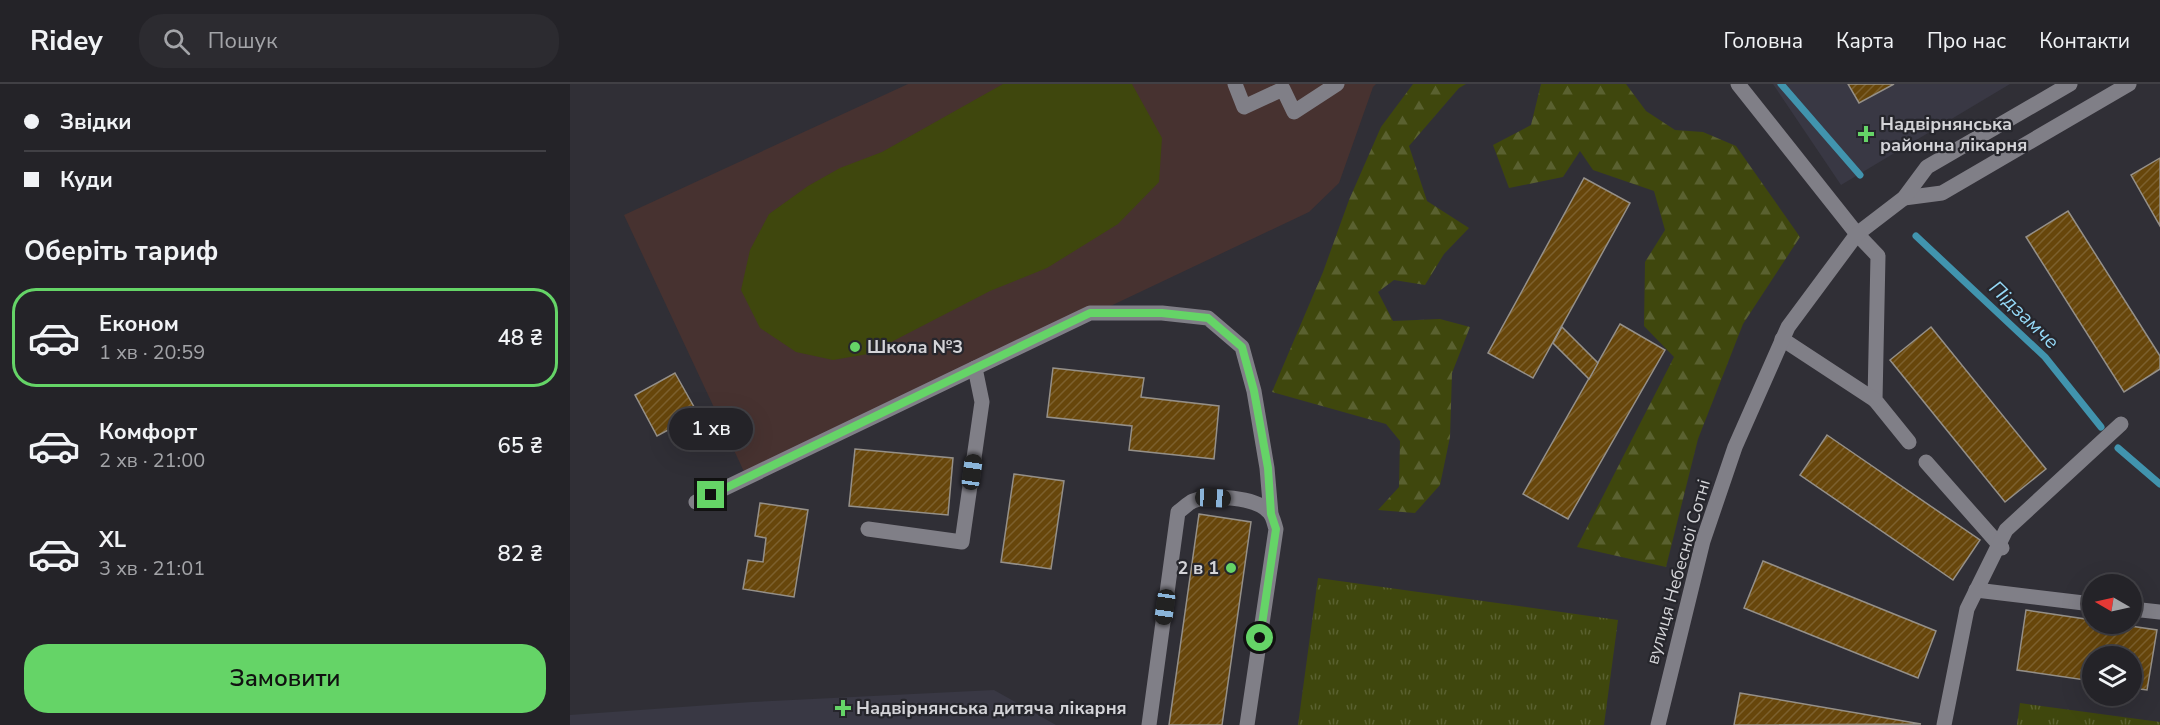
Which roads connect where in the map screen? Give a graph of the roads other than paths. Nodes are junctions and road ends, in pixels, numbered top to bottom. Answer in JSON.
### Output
{"nodes":[{"id":1,"x":1235,"y":84,"type":"edge"},
{"id":2,"x":1337,"y":84,"type":"edge"},
{"id":3,"x":1738,"y":84,"type":"edge"},
{"id":4,"x":2070,"y":84,"type":"edge"},
{"id":5,"x":2129,"y":84,"type":"edge"},
{"id":6,"x":1904,"y":198,"type":"junction"},
{"id":7,"x":1857,"y":234,"type":"junction"},
{"id":8,"x":1782,"y":339,"type":"junction"},
{"id":9,"x":975,"y":368,"type":"junction"},
{"id":10,"x":1875,"y":400,"type":"junction"},
{"id":11,"x":2121,"y":424,"type":"dead end"},
{"id":12,"x":1909,"y":442,"type":"dead end"},
{"id":13,"x":1926,"y":462,"type":"dead end"},
{"id":14,"x":696,"y":502,"type":"dead end"},
{"id":15,"x":1271,"y":514,"type":"junction"},
{"id":16,"x":868,"y":529,"type":"dead end"},
{"id":17,"x":2000,"y":547,"type":"junction"},
{"id":18,"x":1976,"y":590,"type":"junction"},
{"id":19,"x":2082,"y":603,"type":"edge"},
{"id":20,"x":2142,"y":610,"type":"edge"},
{"id":21,"x":2160,"y":612,"type":"edge"},
{"id":22,"x":1149,"y":725,"type":"edge"},
{"id":23,"x":1247,"y":725,"type":"edge"},
{"id":24,"x":1658,"y":725,"type":"edge"},
{"id":25,"x":1944,"y":725,"type":"edge"}],
"edges":[{"from":1,"to":2,"type":"street"},
{"from":3,"to":7,"type":"street"},
{"from":4,"to":6,"type":"street","name":"вулиця Небесної Сотні"},
{"from":5,"to":6,"type":"street","name":"вулиця Небесної Сотні"},
{"from":6,"to":7,"type":"street","name":"вулиця Небесної Сотні"},
{"from":7,"to":8,"type":"street","name":"вулиця Небесної Сотні"},
{"from":7,"to":10,"type":"street"},
{"from":8,"to":10,"type":"street"},
{"from":8,"to":24,"type":"street","name":"вулиця Небесної Сотні"},
{"from":9,"to":14,"type":"street"},
{"from":9,"to":15,"type":"street"},
{"from":9,"to":16,"type":"street"},
{"from":10,"to":12,"type":"street"},
{"from":11,"to":17,"type":"street"},
{"from":13,"to":17,"type":"street"},
{"from":15,"to":22,"type":"street"},
{"from":15,"to":23,"type":"street"},
{"from":17,"to":18,"type":"street"},
{"from":18,"to":19,"type":"street"},
{"from":18,"to":25,"type":"street"},
{"from":20,"to":21,"type":"street"}]}
